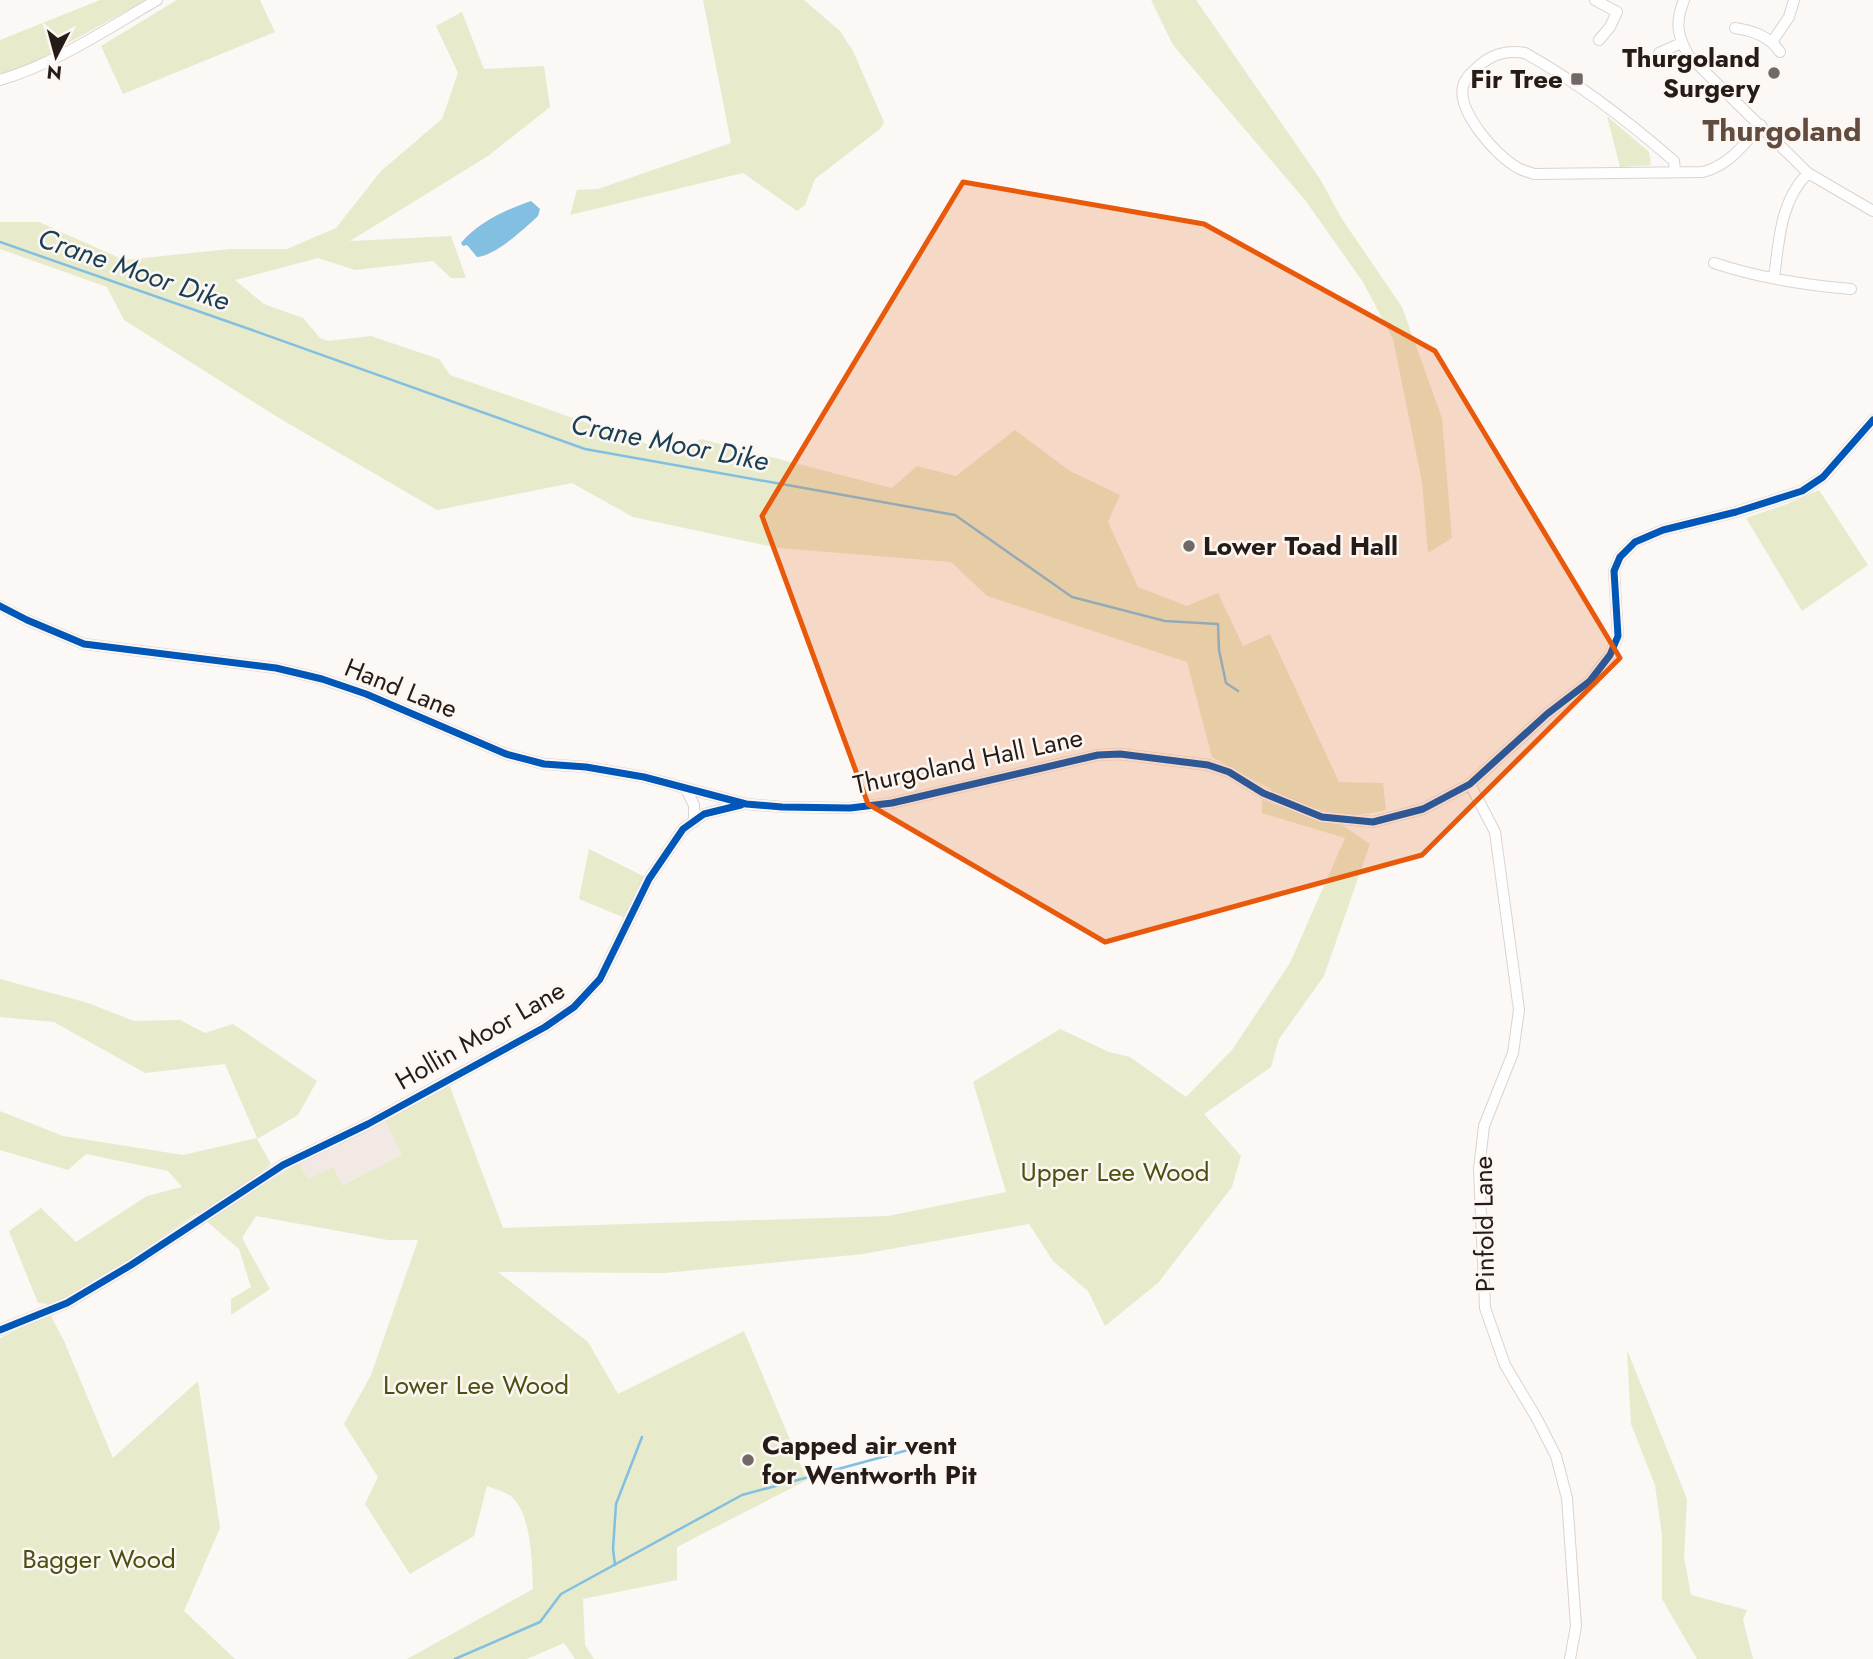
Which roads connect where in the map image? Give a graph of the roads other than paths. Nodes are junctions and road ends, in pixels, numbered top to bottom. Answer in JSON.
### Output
{"nodes":[{"id":1,"x":157,"y":0,"type":"edge"},
{"id":2,"x":1595,"y":0,"type":"edge"},
{"id":3,"x":1684,"y":0,"type":"edge"},
{"id":4,"x":1794,"y":0,"type":"edge"},
{"id":5,"x":1735,"y":28,"type":"dead end"},
{"id":6,"x":1599,"y":40,"type":"dead end"},
{"id":7,"x":1772,"y":42,"type":"junction"},
{"id":8,"x":1681,"y":43,"type":"junction"},
{"id":9,"x":1659,"y":52,"type":"dead end"},
{"id":10,"x":1780,"y":52,"type":"dead end"},
{"id":11,"x":0,"y":80,"type":"edge"},
{"id":12,"x":1761,"y":125,"type":"junction"},
{"id":13,"x":1675,"y":172,"type":"junction"},
{"id":14,"x":1808,"y":173,"type":"junction"},
{"id":15,"x":1873,"y":211,"type":"edge"},
{"id":16,"x":1714,"y":263,"type":"dead end"},
{"id":17,"x":1774,"y":278,"type":"junction"},
{"id":18,"x":1851,"y":289,"type":"dead end"},
{"id":19,"x":1873,"y":421,"type":"edge"},
{"id":20,"x":0,"y":606,"type":"edge"},
{"id":21,"x":1471,"y":784,"type":"junction"},
{"id":22,"x":686,"y":789,"type":"junction"},
{"id":23,"x":746,"y":804,"type":"junction"},
{"id":24,"x":694,"y":822,"type":"junction"},
{"id":25,"x":0,"y":1330,"type":"edge"},
{"id":26,"x":1570,"y":1659,"type":"edge"}],
"edges":[{"from":1,"to":11,"type":"street"},
{"from":2,"to":6,"type":"street"},
{"from":3,"to":8,"type":"street"},
{"from":4,"to":7,"type":"street"},
{"from":5,"to":7,"type":"street"},
{"from":7,"to":10,"type":"street"},
{"from":8,"to":9,"type":"street"},
{"from":8,"to":12,"type":"street"},
{"from":12,"to":13,"type":"street"},
{"from":12,"to":14,"type":"street"},
{"from":13,"to":13,"type":"street"},
{"from":14,"to":15,"type":"street"},
{"from":14,"to":17,"type":"street"},
{"from":16,"to":17,"type":"street"},
{"from":17,"to":18,"type":"street"},
{"from":19,"to":21,"type":"street","name":"Thurgoland Hall Lane"},
{"from":20,"to":22,"type":"street","name":"Hand Lane"},
{"from":21,"to":23,"type":"street","name":"Thurgoland Hall Lane"},
{"from":21,"to":26,"type":"street","name":"Pinfold Lane"},
{"from":22,"to":23,"type":"street","name":"Hand Lane"},
{"from":22,"to":24,"type":"street"},
{"from":23,"to":24,"type":"street","name":"Hollin Moor Lane"},
{"from":24,"to":25,"type":"street","name":"Hollin Moor Lane"}]}
